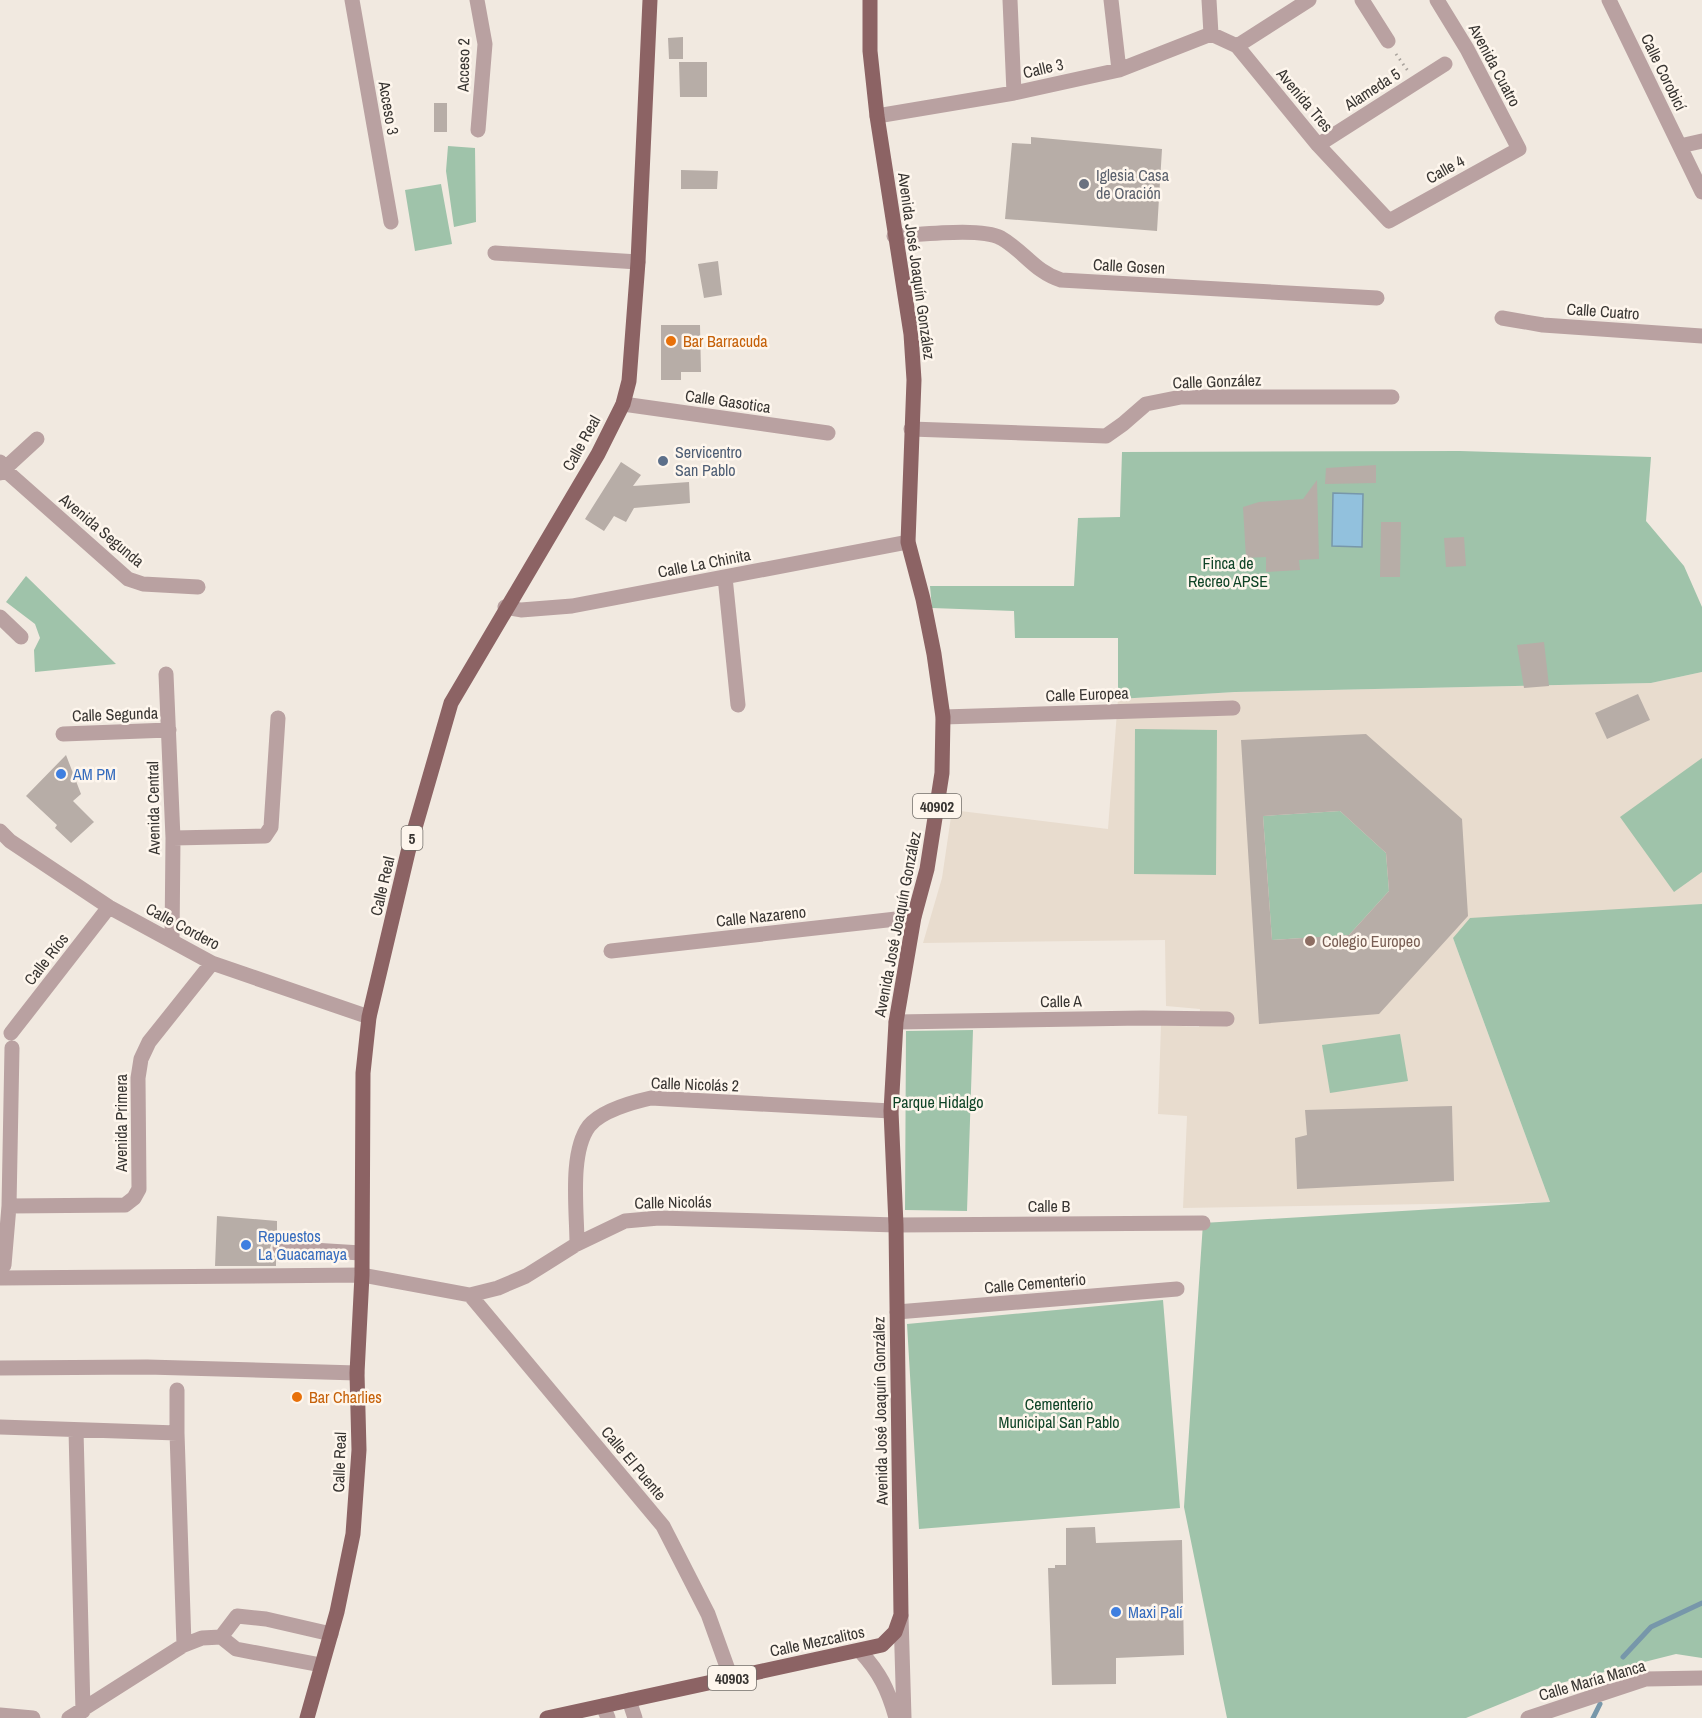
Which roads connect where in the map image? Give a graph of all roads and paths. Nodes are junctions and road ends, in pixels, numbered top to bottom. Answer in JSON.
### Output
{"nodes":[{"id":1,"x":352,"y":0,"type":"edge"},
{"id":2,"x":477,"y":0,"type":"edge"},
{"id":3,"x":650,"y":0,"type":"edge"},
{"id":4,"x":870,"y":0,"type":"edge"},
{"id":5,"x":1010,"y":0,"type":"edge"},
{"id":6,"x":1111,"y":0,"type":"edge"},
{"id":7,"x":1209,"y":0,"type":"edge"},
{"id":8,"x":1309,"y":0,"type":"edge"},
{"id":9,"x":1362,"y":0,"type":"edge"},
{"id":10,"x":1437,"y":0,"type":"edge"},
{"id":11,"x":1609,"y":0,"type":"edge"},
{"id":12,"x":1211,"y":34,"type":"junction"},
{"id":13,"x":1388,"y":41,"type":"joint"},
{"id":14,"x":1237,"y":46,"type":"junction"},
{"id":15,"x":1445,"y":64,"type":"dead end"},
{"id":16,"x":1119,"y":70,"type":"junction"},
{"id":17,"x":1415,"y":82,"type":"junction"},
{"id":18,"x":1014,"y":93,"type":"junction"},
{"id":19,"x":877,"y":116,"type":"junction"},
{"id":20,"x":478,"y":130,"type":"dead end"},
{"id":21,"x":1702,"y":141,"type":"edge"},
{"id":22,"x":1318,"y":145,"type":"junction"},
{"id":23,"x":1680,"y":146,"type":"junction"},
{"id":24,"x":1519,"y":149,"type":"joint"},
{"id":25,"x":1702,"y":192,"type":"edge"},
{"id":26,"x":1389,"y":221,"type":"joint"},
{"id":27,"x":391,"y":222,"type":"dead end"},
{"id":28,"x":894,"y":237,"type":"junction"},
{"id":29,"x":495,"y":253,"type":"dead end"},
{"id":30,"x":638,"y":262,"type":"junction"},
{"id":31,"x":1377,"y":298,"type":"dead end"},
{"id":32,"x":1503,"y":318,"type":"dead end"},
{"id":33,"x":1702,"y":336,"type":"edge"},
{"id":34,"x":1392,"y":397,"type":"dead end"},
{"id":35,"x":622,"y":404,"type":"junction"},
{"id":36,"x":911,"y":429,"type":"junction"},
{"id":37,"x":828,"y":433,"type":"dead end"},
{"id":38,"x":37,"y":439,"type":"dead end"},
{"id":39,"x":1,"y":468,"type":"edge"},
{"id":40,"x":908,"y":542,"type":"junction"},
{"id":41,"x":725,"y":578,"type":"junction"},
{"id":42,"x":198,"y":587,"type":"dead end"},
{"id":43,"x":506,"y":608,"type":"junction"},
{"id":44,"x":0,"y":617,"type":"edge"},
{"id":45,"x":21,"y":637,"type":"dead end"},
{"id":46,"x":166,"y":674,"type":"dead end"},
{"id":47,"x":738,"y":705,"type":"dead end"},
{"id":48,"x":1233,"y":708,"type":"dead end"},
{"id":49,"x":943,"y":717,"type":"junction"},
{"id":50,"x":278,"y":718,"type":"dead end"},
{"id":51,"x":169,"y":730,"type":"junction"},
{"id":52,"x":63,"y":734,"type":"dead end"},
{"id":53,"x":3,"y":837,"type":"edge"},
{"id":54,"x":173,"y":838,"type":"junction"},
{"id":55,"x":109,"y":907,"type":"junction"},
{"id":56,"x":914,"y":917,"type":"junction"},
{"id":57,"x":172,"y":941,"type":"junction"},
{"id":58,"x":611,"y":951,"type":"dead end"},
{"id":59,"x":212,"y":963,"type":"junction"},
{"id":60,"x":369,"y":1017,"type":"junction"},
{"id":61,"x":1227,"y":1019,"type":"dead end"},
{"id":62,"x":896,"y":1022,"type":"junction"},
{"id":63,"x":891,"y":1111,"type":"junction"},
{"id":64,"x":9,"y":1206,"type":"junction"},
{"id":65,"x":1203,"y":1223,"type":"dead end"},
{"id":66,"x":896,"y":1225,"type":"junction"},
{"id":67,"x":577,"y":1244,"type":"junction"},
{"id":68,"x":280,"y":1248,"type":"dead end"},
{"id":69,"x":361,"y":1253,"type":"junction"},
{"id":70,"x":2,"y":1272,"type":"edge"},
{"id":71,"x":362,"y":1275,"type":"junction"},
{"id":72,"x":1177,"y":1289,"type":"dead end"},
{"id":73,"x":470,"y":1296,"type":"junction"},
{"id":74,"x":897,"y":1312,"type":"junction"},
{"id":75,"x":0,"y":1368,"type":"edge"},
{"id":76,"x":357,"y":1373,"type":"junction"},
{"id":77,"x":177,"y":1390,"type":"dead end"},
{"id":78,"x":0,"y":1427,"type":"edge"},
{"id":79,"x":76,"y":1430,"type":"junction"},
{"id":80,"x":177,"y":1434,"type":"junction"},
{"id":81,"x":901,"y":1615,"type":"junction"},
{"id":82,"x":331,"y":1634,"type":"junction"},
{"id":83,"x":222,"y":1637,"type":"junction"},
{"id":84,"x":184,"y":1645,"type":"junction"},
{"id":85,"x":860,"y":1651,"type":"junction"},
{"id":86,"x":321,"y":1665,"type":"junction"},
{"id":87,"x":731,"y":1678,"type":"junction"},
{"id":88,"x":1702,"y":1678,"type":"edge"},
{"id":89,"x":629,"y":1700,"type":"junction"},
{"id":90,"x":904,"y":1711,"type":"edge"},
{"id":91,"x":605,"y":1712,"type":"edge"},
{"id":92,"x":76,"y":1714,"type":"edge"},
{"id":93,"x":0,"y":1715,"type":"edge"},
{"id":94,"x":33,"y":1718,"type":"edge"},
{"id":95,"x":307,"y":1718,"type":"edge"},
{"id":96,"x":547,"y":1718,"type":"edge"},
{"id":97,"x":635,"y":1718,"type":"edge"},
{"id":98,"x":896,"y":1718,"type":"edge"},
{"id":99,"x":913,"y":1718,"type":"edge"},
{"id":100,"x":1528,"y":1718,"type":"edge"}],
"edges":[{"from":1,"to":27,"type":"street","name":"Acceso 3"},
{"from":2,"to":20,"type":"street","name":"Acceso 2"},
{"from":3,"to":30,"type":"main road","name":"Calle Real","number":"5"},
{"from":4,"to":19,"type":"main road","name":"Avenida José Joaquín González","number":"40902"},
{"from":5,"to":18,"type":"street"},
{"from":6,"to":16,"type":"street"},
{"from":7,"to":12,"type":"street"},
{"from":8,"to":14,"type":"street"},
{"from":9,"to":13,"type":"street"},
{"from":10,"to":24,"type":"street","name":"Avenida Cuatro"},
{"from":11,"to":23,"type":"street","name":"Calle Corobicí"},
{"from":12,"to":14,"type":"street","name":"Avenida Tres"},
{"from":12,"to":16,"type":"street","name":"Calle 3"},
{"from":13,"to":17,"type":"path"},
{"from":14,"to":22,"type":"street","name":"Avenida Tres"},
{"from":15,"to":17,"type":"street","name":"Alameda 5"},
{"from":16,"to":18,"type":"street","name":"Calle 3"},
{"from":17,"to":22,"type":"street","name":"Alameda 5"},
{"from":18,"to":19,"type":"street","name":"Calle 3"},
{"from":19,"to":28,"type":"main road","name":"Avenida José Joaquín González","number":"40902"},
{"from":21,"to":23,"type":"street"},
{"from":22,"to":26,"type":"street","name":"Avenida Tres"},
{"from":23,"to":25,"type":"street","name":"Calle Corobicí"},
{"from":24,"to":26,"type":"street","name":"Calle 4"},
{"from":28,"to":31,"type":"street","name":"Calle Gosen"},
{"from":28,"to":36,"type":"main road","name":"Avenida José Joaquín González","number":"40902"},
{"from":29,"to":30,"type":"street"},
{"from":30,"to":35,"type":"main road","name":"Calle Real","number":"5"},
{"from":32,"to":33,"type":"street","name":"Calle Cuatro"},
{"from":34,"to":36,"type":"street","name":"Calle González"},
{"from":35,"to":37,"type":"street","name":"Calle Gasotica"},
{"from":35,"to":43,"type":"main road","name":"Calle Real","number":"5"},
{"from":36,"to":40,"type":"main road","name":"Avenida José Joaquín González","number":"40902"},
{"from":38,"to":39,"type":"street"},
{"from":39,"to":42,"type":"street","name":"Avenida Segunda"},
{"from":40,"to":41,"type":"street","name":"Calle La Chinita"},
{"from":40,"to":49,"type":"main road","name":"Avenida José Joaquín González","number":"40902"},
{"from":41,"to":43,"type":"street","name":"Calle La Chinita"},
{"from":41,"to":47,"type":"street"},
{"from":43,"to":60,"type":"main road","name":"Calle Real","number":"5"},
{"from":44,"to":45,"type":"street"},
{"from":46,"to":51,"type":"street","name":"Avenida Central"},
{"from":48,"to":49,"type":"street","name":"Calle Europea"},
{"from":49,"to":56,"type":"main road","name":"Avenida José Joaquín González","number":"40902"},
{"from":50,"to":54,"type":"street"},
{"from":51,"to":52,"type":"street","name":"Calle Segunda"},
{"from":51,"to":54,"type":"street","name":"Avenida Central"},
{"from":53,"to":55,"type":"street","name":"Calle Cordero"},
{"from":54,"to":57,"type":"street","name":"Avenida Central"},
{"from":55,"to":57,"type":"street","name":"Calle Cordero"},
{"from":55,"to":64,"type":"street","name":"Calle Ríos"},
{"from":56,"to":58,"type":"street","name":"Calle Nazareno"},
{"from":56,"to":62,"type":"main road","name":"Avenida José Joaquín González","number":"40902"},
{"from":57,"to":59,"type":"street","name":"Calle Cordero"},
{"from":59,"to":60,"type":"street","name":"Calle Cordero"},
{"from":59,"to":64,"type":"street","name":"Avenida Primera"},
{"from":60,"to":69,"type":"main road","name":"Calle Real","number":"5"},
{"from":61,"to":62,"type":"street","name":"Calle A"},
{"from":62,"to":63,"type":"main road","name":"Avenida José Joaquín González","number":"40902"},
{"from":63,"to":66,"type":"main road","name":"Avenida José Joaquín González","number":"40902"},
{"from":63,"to":67,"type":"street","name":"Calle Nicolás 2"},
{"from":64,"to":70,"type":"street"},
{"from":65,"to":66,"type":"street","name":"Calle B"},
{"from":66,"to":67,"type":"street","name":"Calle Nicolás"},
{"from":66,"to":74,"type":"main road","name":"Avenida José Joaquín González","number":"40902"},
{"from":67,"to":73,"type":"street","name":"Calle Nicolás"},
{"from":68,"to":69,"type":"street"},
{"from":69,"to":71,"type":"main road","name":"Calle Real","number":"5"},
{"from":70,"to":71,"type":"street","name":"Calle Nicolás"},
{"from":71,"to":73,"type":"street","name":"Calle Nicolás"},
{"from":71,"to":76,"type":"main road","name":"Calle Real","number":"5"},
{"from":72,"to":74,"type":"street","name":"Calle Cementerio"},
{"from":73,"to":87,"type":"street","name":"Calle El Puente"},
{"from":74,"to":81,"type":"main road","name":"Avenida José Joaquín González","number":"40902"},
{"from":75,"to":76,"type":"street"},
{"from":76,"to":82,"type":"main road","name":"Calle Real","number":"5"},
{"from":77,"to":80,"type":"street"},
{"from":78,"to":79,"type":"street"},
{"from":79,"to":80,"type":"street"},
{"from":79,"to":92,"type":"street"},
{"from":80,"to":84,"type":"street"},
{"from":81,"to":85,"type":"main road","name":"Calle Mezcalitos","number":"40903"},
{"from":81,"to":90,"type":"street","name":"Avenida José Joaquín González","number":"40902"},
{"from":82,"to":83,"type":"street"},
{"from":82,"to":86,"type":"main road","name":"Calle Real","number":"5"},
{"from":83,"to":84,"type":"street"},
{"from":83,"to":86,"type":"street"},
{"from":84,"to":92,"type":"street"},
{"from":85,"to":87,"type":"main road","name":"Calle Mezcalitos","number":"40903"},
{"from":85,"to":98,"type":"street"},
{"from":86,"to":95,"type":"main road","name":"Calle Real","number":"5"},
{"from":87,"to":89,"type":"main road","name":"Calle Mezcalitos","number":"40903"},
{"from":88,"to":100,"type":"street","name":"Calle María Manca"},
{"from":89,"to":91,"type":"main road","name":"Calle Mezcalitos","number":"40903"},
{"from":89,"to":97,"type":"street"},
{"from":90,"to":99,"type":"street"},
{"from":91,"to":96,"type":"main road","name":"Calle Mezcalitos","number":"40903"},
{"from":93,"to":94,"type":"street"}]}
